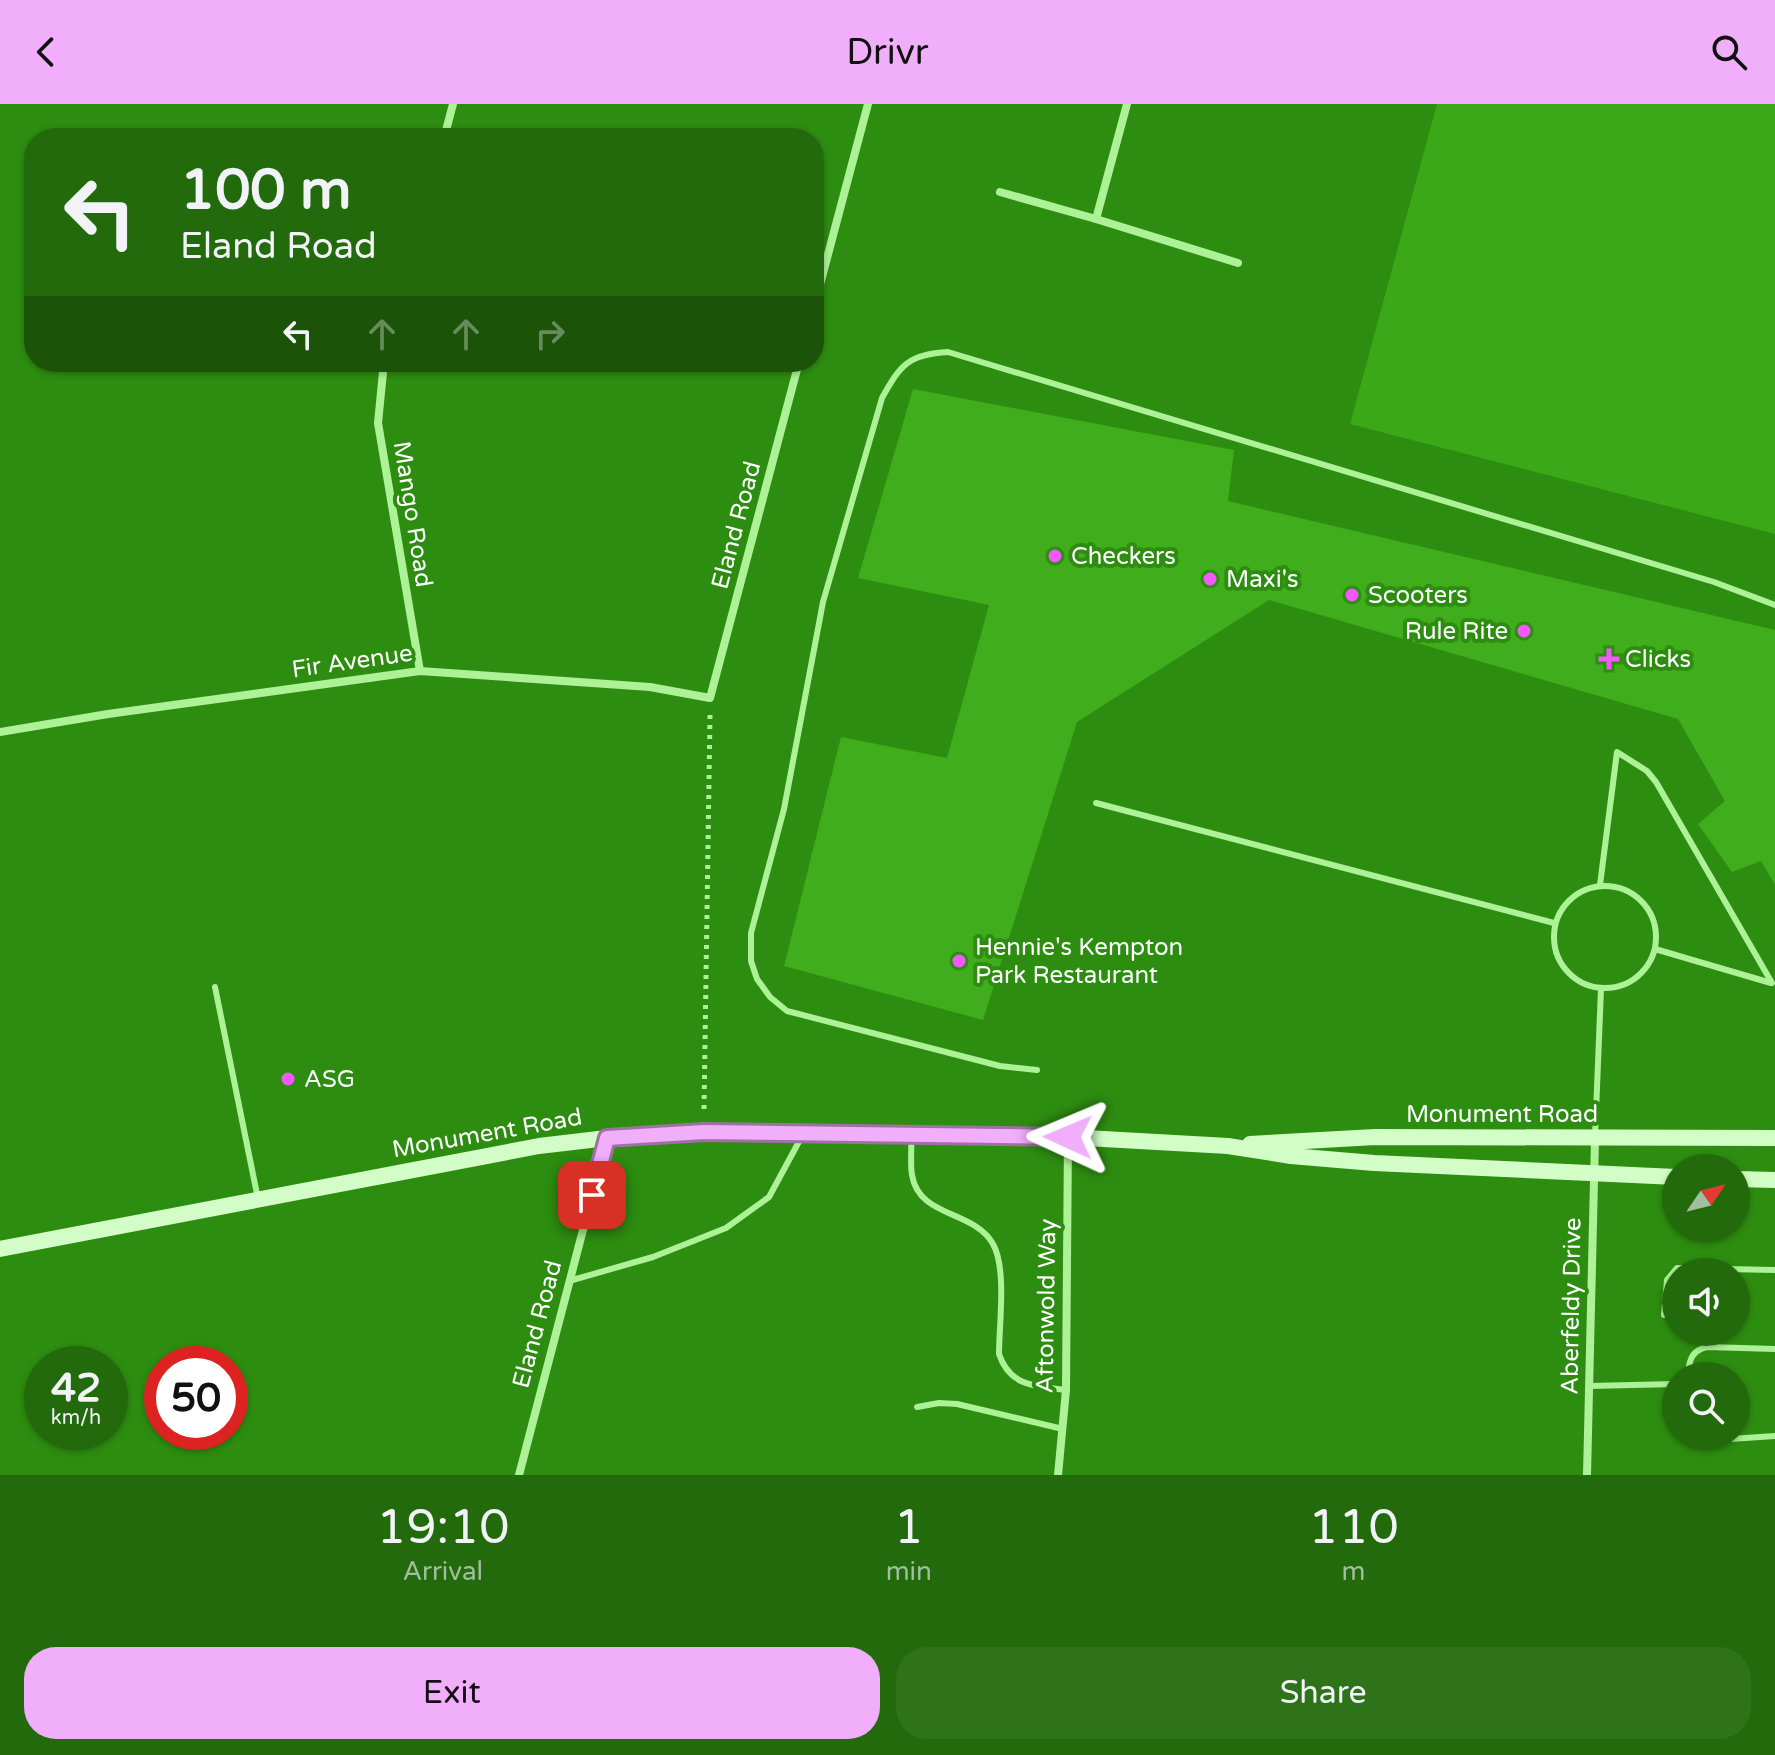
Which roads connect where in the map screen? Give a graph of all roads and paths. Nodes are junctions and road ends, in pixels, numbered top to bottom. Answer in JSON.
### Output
{"nodes":[{"id":1,"x":453,"y":104,"type":"edge"},
{"id":2,"x":868,"y":104,"type":"edge"},
{"id":3,"x":1127,"y":104,"type":"edge"},
{"id":4,"x":447,"y":128,"type":"edge"},
{"id":5,"x":1000,"y":192,"type":"dead end"},
{"id":6,"x":1096,"y":219,"type":"junction"},
{"id":7,"x":1238,"y":263,"type":"dead end"},
{"id":8,"x":824,"y":269,"type":"edge"},
{"id":9,"x":382,"y":372,"type":"edge"},
{"id":10,"x":796,"y":372,"type":"edge"},
{"id":11,"x":1775,"y":605,"type":"edge"},
{"id":12,"x":420,"y":671,"type":"junction"},
{"id":13,"x":710,"y":698,"type":"junction"},
{"id":14,"x":0,"y":732,"type":"edge"},
{"id":15,"x":1096,"y":803,"type":"dead end"},
{"id":16,"x":1600,"y":885,"type":"junction"},
{"id":17,"x":1554,"y":923,"type":"junction"},
{"id":18,"x":1655,"y":949,"type":"junction"},
{"id":19,"x":1773,"y":984,"type":"edge"},
{"id":20,"x":215,"y":987,"type":"dead end"},
{"id":21,"x":1601,"y":989,"type":"junction"},
{"id":22,"x":1037,"y":1070,"type":"dead end"},
{"id":23,"x":704,"y":1132,"type":"junction"},
{"id":24,"x":804,"y":1133,"type":"junction"},
{"id":25,"x":911,"y":1135,"type":"junction"},
{"id":26,"x":1068,"y":1137,"type":"junction"},
{"id":27,"x":607,"y":1138,"type":"junction"},
{"id":28,"x":1775,"y":1138,"type":"edge"},
{"id":29,"x":1595,"y":1139,"type":"junction"},
{"id":30,"x":1228,"y":1146,"type":"junction"},
{"id":31,"x":1594,"y":1172,"type":"junction"},
{"id":32,"x":1662,"y":1176,"type":"edge"},
{"id":33,"x":1750,"y":1179,"type":"edge"},
{"id":34,"x":1775,"y":1180,"type":"edge"},
{"id":35,"x":258,"y":1199,"type":"junction"},
{"id":36,"x":0,"y":1249,"type":"edge"},
{"id":37,"x":1750,"y":1269,"type":"edge"},
{"id":38,"x":1775,"y":1270,"type":"edge"},
{"id":39,"x":569,"y":1281,"type":"junction"},
{"id":40,"x":1775,"y":1349,"type":"edge"},
{"id":41,"x":1690,"y":1362,"type":"edge"},
{"id":42,"x":1662,"y":1384,"type":"edge"},
{"id":43,"x":1589,"y":1386,"type":"junction"},
{"id":44,"x":1066,"y":1390,"type":"junction"},
{"id":45,"x":917,"y":1407,"type":"dead end"},
{"id":46,"x":1063,"y":1429,"type":"junction"},
{"id":47,"x":1775,"y":1436,"type":"edge"},
{"id":48,"x":1750,"y":1438,"type":"edge"},
{"id":49,"x":519,"y":1475,"type":"edge"},
{"id":50,"x":1058,"y":1475,"type":"edge"},
{"id":51,"x":1587,"y":1475,"type":"edge"}],
"edges":[{"from":1,"to":4,"type":"street"},
{"from":2,"to":8,"type":"street"},
{"from":3,"to":6,"type":"street"},
{"from":5,"to":6,"type":"street"},
{"from":6,"to":7,"type":"street"},
{"from":9,"to":12,"type":"street","name":"Mango Road"},
{"from":10,"to":13,"type":"street","name":"Eland Road"},
{"from":11,"to":22,"type":"lane"},
{"from":12,"to":13,"type":"street","name":"Fir Avenue"},
{"from":12,"to":14,"type":"street","name":"Fir Avenue"},
{"from":13,"to":23,"type":"path"},
{"from":15,"to":17,"type":"lane"},
{"from":16,"to":17,"type":"lane"},
{"from":16,"to":18,"type":"lane"},
{"from":16,"to":19,"type":"lane"},
{"from":17,"to":21,"type":"lane"},
{"from":18,"to":19,"type":"lane"},
{"from":18,"to":21,"type":"lane"},
{"from":20,"to":35,"type":"lane"},
{"from":21,"to":29,"type":"lane"},
{"from":23,"to":24,"type":"main road","name":"Monument Road"},
{"from":23,"to":27,"type":"main road","name":"Monument Road"},
{"from":24,"to":25,"type":"main road","name":"Monument Road"},
{"from":24,"to":39,"type":"lane"},
{"from":25,"to":26,"type":"main road","name":"Monument Road"},
{"from":25,"to":44,"type":"lane"},
{"from":26,"to":30,"type":"main road","name":"Monument Road"},
{"from":26,"to":44,"type":"street","name":"Aftonwold Way"},
{"from":27,"to":35,"type":"main road","name":"Monument Road"},
{"from":27,"to":39,"type":"street","name":"Eland Road"},
{"from":28,"to":29,"type":"main road","name":"Monument Road"},
{"from":29,"to":30,"type":"main road","name":"Monument Road"},
{"from":29,"to":31,"type":"street","name":"Aberfeldy Drive"},
{"from":30,"to":31,"type":"main road","name":"Monument Road"},
{"from":31,"to":32,"type":"main road","name":"Monument Road"},
{"from":31,"to":43,"type":"street","name":"Aberfeldy Drive"},
{"from":33,"to":34,"type":"main road"},
{"from":35,"to":36,"type":"main road","name":"Monument Road"},
{"from":37,"to":38,"type":"lane"},
{"from":39,"to":49,"type":"street","name":"Eland Road"},
{"from":40,"to":41,"type":"lane"},
{"from":42,"to":43,"type":"lane"},
{"from":43,"to":51,"type":"street","name":"Aberfeldy Drive"},
{"from":44,"to":46,"type":"street","name":"Aftonwold Way"},
{"from":45,"to":46,"type":"lane"},
{"from":46,"to":50,"type":"street","name":"Aftonwold Way"},
{"from":47,"to":48,"type":"lane"}]}
